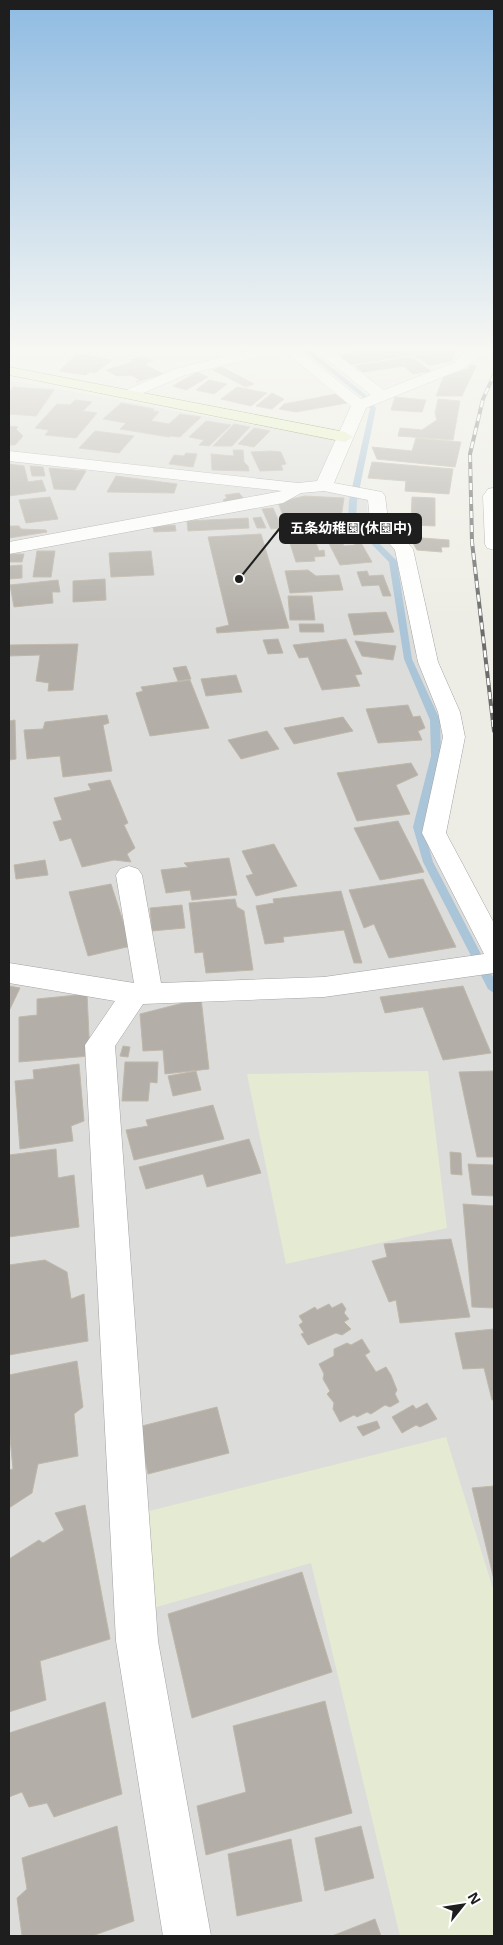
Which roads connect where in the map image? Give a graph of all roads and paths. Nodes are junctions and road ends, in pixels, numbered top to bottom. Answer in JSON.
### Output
{"nodes":[{"id":1,"x":343,"y":441,"type":"edge"},
{"id":2,"x":9,"y":456,"type":"edge"},
{"id":3,"x":324,"y":486,"type":"junction"},
{"id":4,"x":298,"y":488,"type":"junction"},
{"id":5,"x":494,"y":494,"type":"edge"},
{"id":6,"x":494,"y":544,"type":"edge"},
{"id":7,"x":9,"y":548,"type":"edge"},
{"id":8,"x":129,"y":875,"type":"dead end"},
{"id":9,"x":494,"y":948,"type":"edge"},
{"id":10,"x":481,"y":965,"type":"edge"},
{"id":11,"x":9,"y":973,"type":"edge"},
{"id":12,"x":142,"y":994,"type":"junction"},
{"id":13,"x":187,"y":1936,"type":"edge"}],
"edges":[{"from":1,"to":3,"type":"street"},
{"from":2,"to":4,"type":"street"},
{"from":3,"to":4,"type":"street"},
{"from":3,"to":9,"type":"street"},
{"from":4,"to":7,"type":"street"},
{"from":5,"to":6,"type":"street"},
{"from":8,"to":12,"type":"street"},
{"from":10,"to":12,"type":"street"},
{"from":11,"to":12,"type":"street"},
{"from":12,"to":13,"type":"street"}]}
